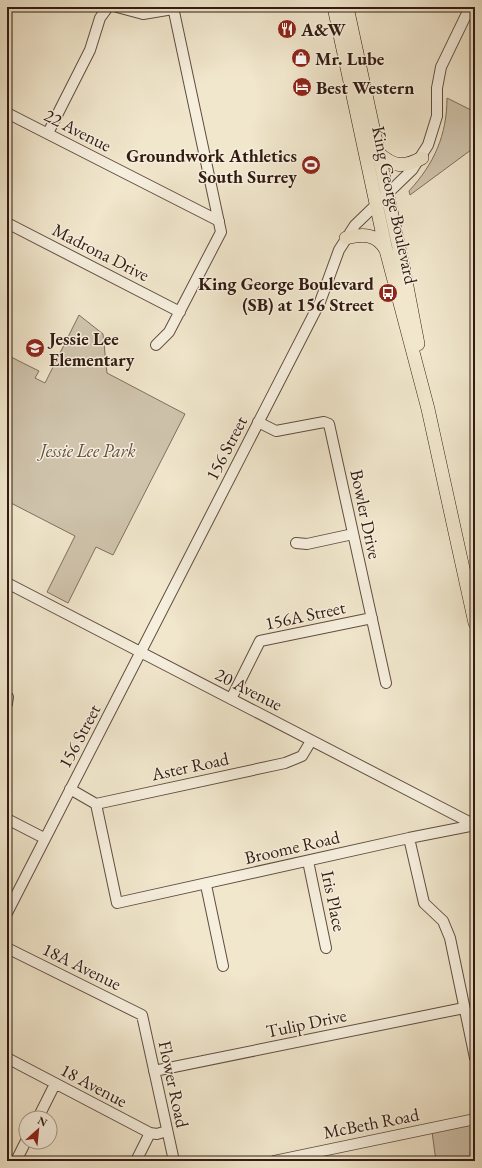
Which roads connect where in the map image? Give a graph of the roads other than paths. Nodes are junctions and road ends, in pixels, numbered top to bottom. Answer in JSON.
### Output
{"nodes":[{"id":1,"x":108,"y":7,"type":"edge"},
{"id":2,"x":117,"y":7,"type":"edge"},
{"id":3,"x":334,"y":7,"type":"edge"},
{"id":4,"x":347,"y":7,"type":"edge"},
{"id":5,"x":470,"y":7,"type":"edge"},
{"id":6,"x":173,"y":8,"type":"edge"},
{"id":7,"x":338,"y":26,"type":"junction"},
{"id":8,"x":360,"y":67,"type":"junction"},
{"id":9,"x":7,"y":112,"type":"edge"},
{"id":10,"x":48,"y":134,"type":"junction"},
{"id":11,"x":378,"y":153,"type":"junction"},
{"id":12,"x":422,"y":158,"type":"junction"},
{"id":13,"x":387,"y":195,"type":"junction"},
{"id":14,"x":377,"y":204,"type":"junction"},
{"id":15,"x":219,"y":221,"type":"junction"},
{"id":16,"x":7,"y":223,"type":"edge"},
{"id":17,"x":346,"y":238,"type":"junction"},
{"id":18,"x":386,"y":250,"type":"junction"},
{"id":19,"x":180,"y":312,"type":"junction"},
{"id":20,"x":156,"y":345,"type":"dead end"},
{"id":21,"x":428,"y":409,"type":"junction"},
{"id":22,"x":258,"y":422,"type":"junction"},
{"id":23,"x":353,"y":534,"type":"junction"},
{"id":24,"x":296,"y":544,"type":"dead end"},
{"id":25,"x":7,"y":583,"type":"edge"},
{"id":26,"x":372,"y":618,"type":"junction"},
{"id":27,"x":475,"y":623,"type":"edge"},
{"id":28,"x":141,"y":652,"type":"junction"},
{"id":29,"x":386,"y":683,"type":"dead end"},
{"id":30,"x":231,"y":699,"type":"junction"},
{"id":31,"x":311,"y":740,"type":"junction"},
{"id":32,"x":70,"y":789,"type":"junction"},
{"id":33,"x":96,"y":804,"type":"junction"},
{"id":34,"x":7,"y":819,"type":"edge"},
{"id":35,"x":475,"y":825,"type":"edge"},
{"id":36,"x":44,"y":838,"type":"junction"},
{"id":37,"x":409,"y":838,"type":"junction"},
{"id":38,"x":308,"y":861,"type":"junction"},
{"id":39,"x":206,"y":885,"type":"junction"},
{"id":40,"x":7,"y":913,"type":"edge"},
{"id":41,"x":7,"y":948,"type":"edge"},
{"id":42,"x":326,"y":948,"type":"dead end"},
{"id":43,"x":223,"y":966,"type":"dead end"},
{"id":44,"x":464,"y":1008,"type":"junction"},
{"id":45,"x":142,"y":1015,"type":"joint"},
{"id":46,"x":7,"y":1058,"type":"edge"},
{"id":47,"x":475,"y":1058,"type":"edge"},
{"id":48,"x":154,"y":1071,"type":"junction"},
{"id":49,"x":55,"y":1084,"type":"junction"},
{"id":50,"x":42,"y":1110,"type":"edge"},
{"id":51,"x":475,"y":1119,"type":"edge"},
{"id":52,"x":167,"y":1131,"type":"junction"},
{"id":53,"x":150,"y":1133,"type":"junction"},
{"id":54,"x":22,"y":1150,"type":"edge"},
{"id":55,"x":16,"y":1161,"type":"edge"},
{"id":56,"x":136,"y":1161,"type":"edge"},
{"id":57,"x":174,"y":1161,"type":"edge"},
{"id":58,"x":274,"y":1161,"type":"edge"}],
"edges":[{"from":1,"to":10,"type":"street"},
{"from":2,"to":6,"type":"street"},
{"from":3,"to":7,"type":"main road","name":"King George Boulevard"},
{"from":4,"to":8,"type":"main road","name":"King George Boulevard"},
{"from":5,"to":12,"type":"street","name":"156 Street"},
{"from":6,"to":15,"type":"street"},
{"from":7,"to":8,"type":"main road"},
{"from":7,"to":14,"type":"main road","name":"King George Boulevard"},
{"from":8,"to":11,"type":"main road","name":"King George Boulevard"},
{"from":9,"to":10,"type":"street","name":"22 Avenue"},
{"from":10,"to":15,"type":"street","name":"22 Avenue"},
{"from":11,"to":12,"type":"main road"},
{"from":11,"to":13,"type":"main road","name":"King George Boulevard"},
{"from":12,"to":13,"type":"street","name":"156 Street"},
{"from":13,"to":14,"type":"street","name":"156 Street"},
{"from":13,"to":21,"type":"main road","name":"King George Boulevard"},
{"from":14,"to":17,"type":"street","name":"156 Street"},
{"from":14,"to":18,"type":"main road","name":"King George Boulevard"},
{"from":15,"to":19,"type":"street"},
{"from":16,"to":19,"type":"street","name":"Madrona Drive"},
{"from":17,"to":18,"type":"main road"},
{"from":17,"to":22,"type":"street","name":"156 Street"},
{"from":18,"to":21,"type":"main road","name":"King George Boulevard"},
{"from":19,"to":20,"type":"street"},
{"from":21,"to":27,"type":"main road","name":"King George Boulevard"},
{"from":22,"to":23,"type":"street","name":"Bowler Drive"},
{"from":22,"to":28,"type":"street","name":"156 Street"},
{"from":23,"to":24,"type":"street"},
{"from":23,"to":26,"type":"street","name":"Bowler Drive"},
{"from":25,"to":28,"type":"street","name":"20 Avenue"},
{"from":26,"to":29,"type":"street","name":"Bowler Drive"},
{"from":26,"to":30,"type":"street","name":"156A Street"},
{"from":28,"to":30,"type":"street","name":"20 Avenue"},
{"from":28,"to":32,"type":"street","name":"156 Street"},
{"from":30,"to":31,"type":"street","name":"20 Avenue"},
{"from":31,"to":33,"type":"street","name":"Aster Road"},
{"from":31,"to":35,"type":"street","name":"20 Avenue"},
{"from":32,"to":33,"type":"street"},
{"from":32,"to":36,"type":"street","name":"156 Street"},
{"from":33,"to":39,"type":"street","name":"Broome Road"},
{"from":34,"to":36,"type":"street"},
{"from":35,"to":37,"type":"street","name":"Broome Road"},
{"from":36,"to":40,"type":"street","name":"156 Street"},
{"from":37,"to":38,"type":"street","name":"Broome Road"},
{"from":37,"to":44,"type":"street"},
{"from":38,"to":39,"type":"street","name":"Broome Road"},
{"from":38,"to":42,"type":"street","name":"Iris Place"},
{"from":39,"to":43,"type":"street"},
{"from":41,"to":45,"type":"street","name":"18A Avenue"},
{"from":44,"to":47,"type":"street"},
{"from":44,"to":48,"type":"street","name":"Tulip Drive"},
{"from":45,"to":48,"type":"street","name":"Flower Road"},
{"from":46,"to":49,"type":"street","name":"18 Avenue"},
{"from":48,"to":52,"type":"street","name":"Flower Road"},
{"from":49,"to":50,"type":"street"},
{"from":49,"to":53,"type":"street","name":"18 Avenue"},
{"from":51,"to":58,"type":"street","name":"McBeth Road"},
{"from":52,"to":53,"type":"street"},
{"from":52,"to":57,"type":"street","name":"Flower Road"},
{"from":53,"to":56,"type":"street"},
{"from":54,"to":55,"type":"street"}]}
